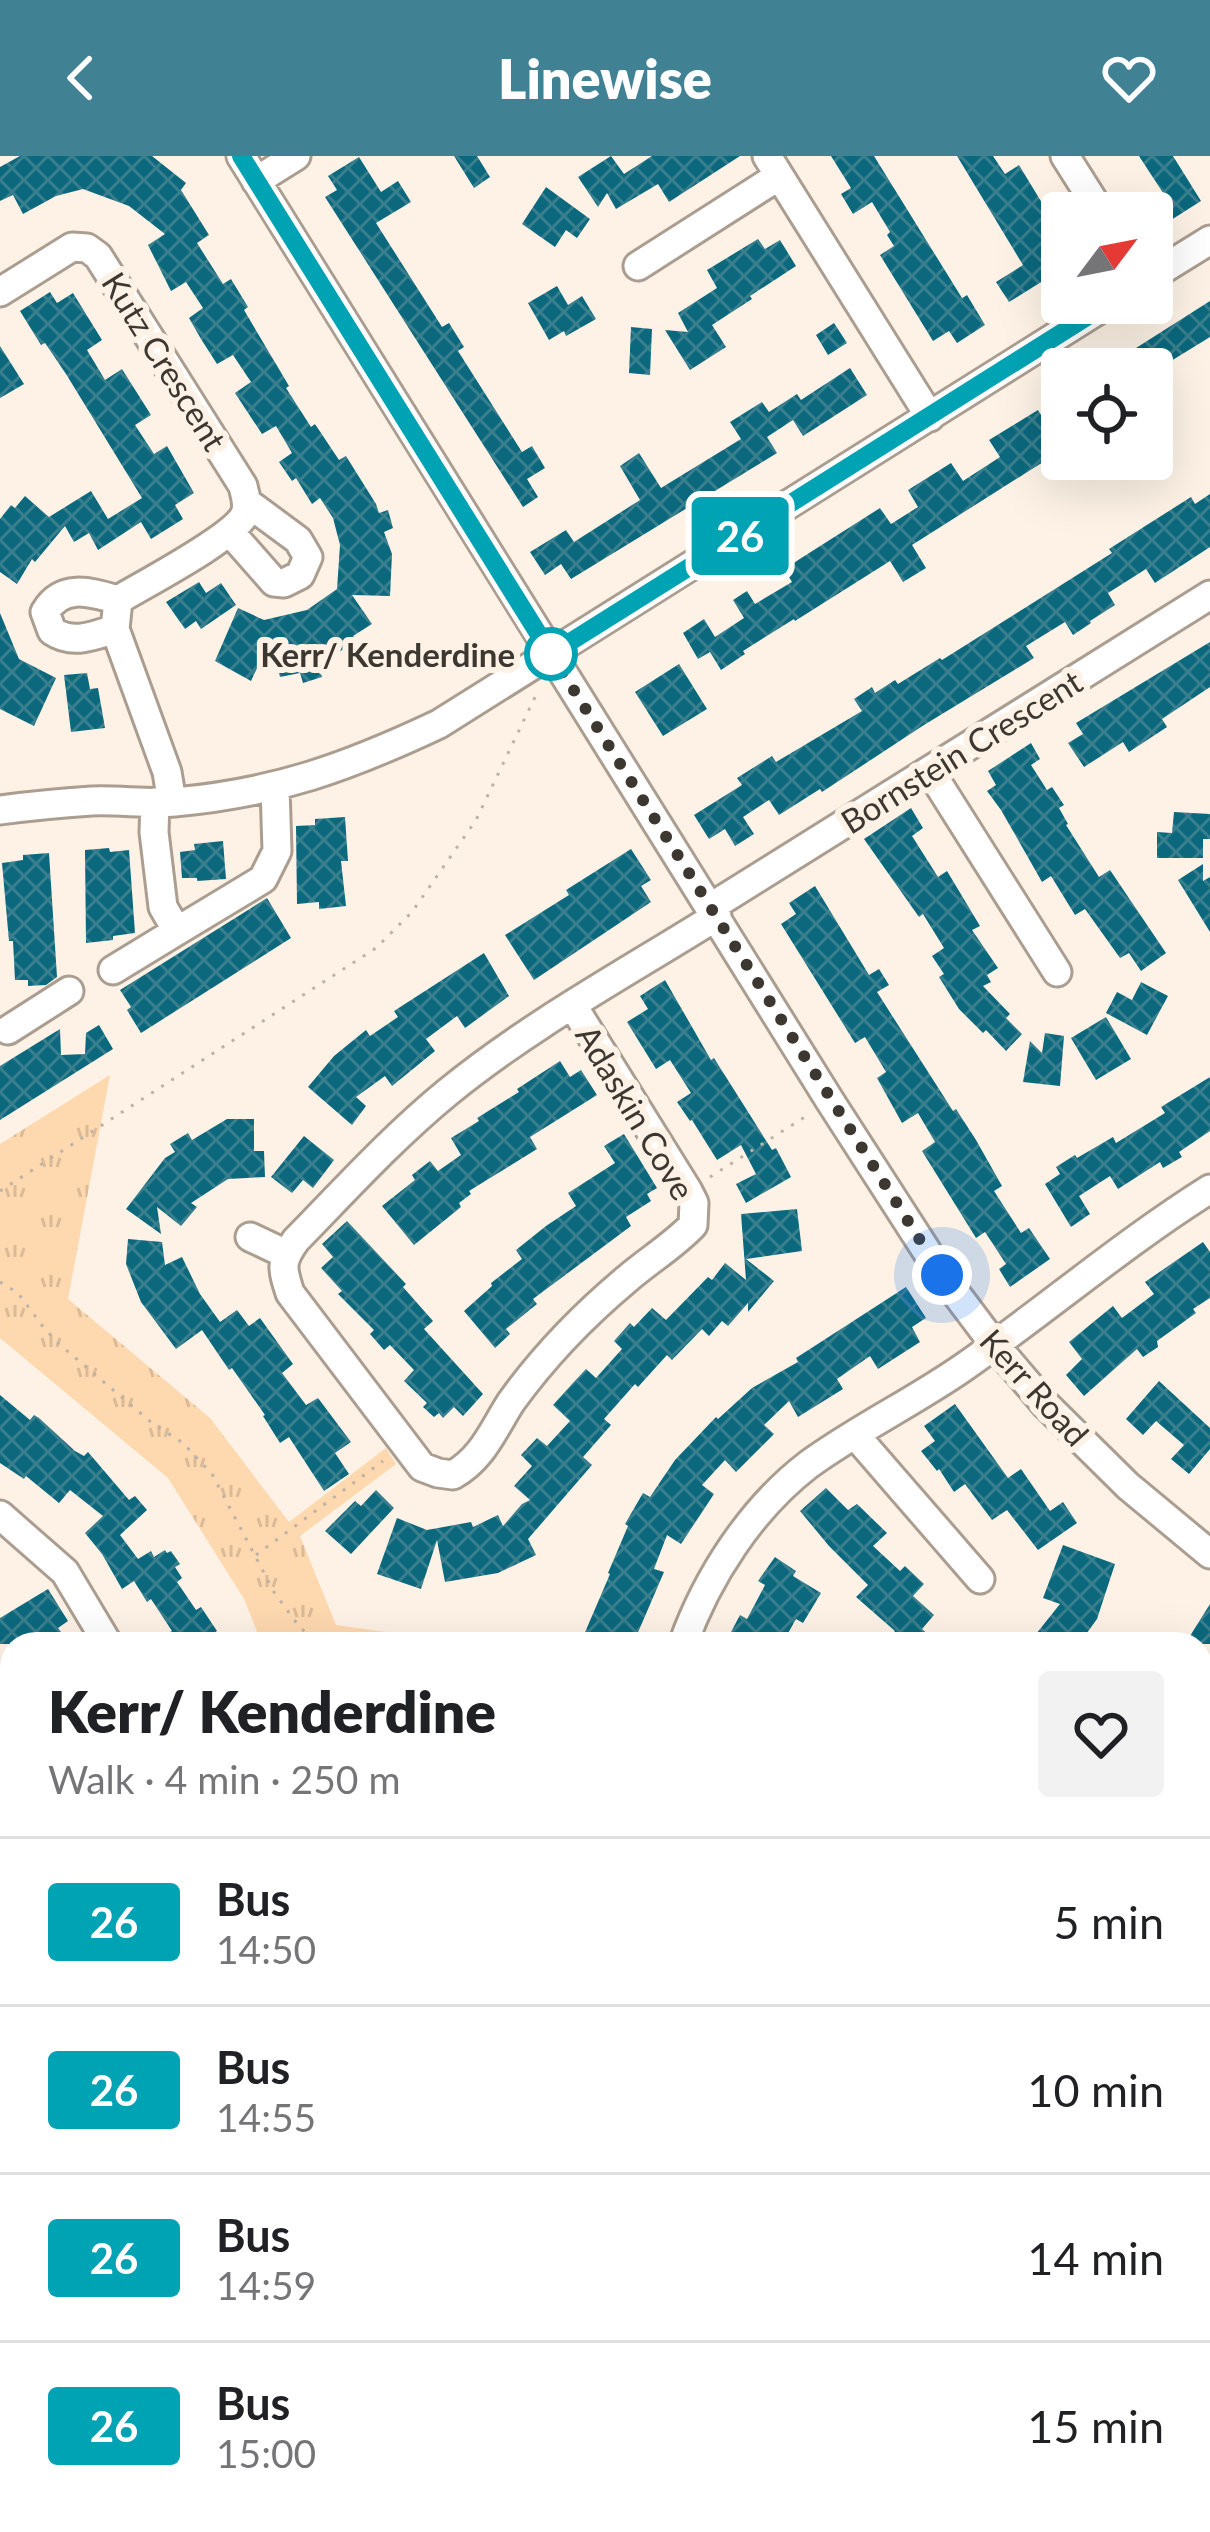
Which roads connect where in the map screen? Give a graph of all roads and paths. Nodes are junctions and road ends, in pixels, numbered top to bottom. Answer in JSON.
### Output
{"nodes":[{"id":1,"x":241,"y":156,"type":"edge"},
{"id":2,"x":296,"y":156,"type":"edge"},
{"id":3,"x":1065,"y":156,"type":"edge"},
{"id":4,"x":773,"y":166,"type":"edge"},
{"id":5,"x":256,"y":181,"type":"junction"},
{"id":6,"x":1088,"y":192,"type":"edge"},
{"id":7,"x":1210,"y":240,"type":"edge"},
{"id":8,"x":1173,"y":263,"type":"edge"},
{"id":9,"x":638,"y":266,"type":"dead end"},
{"id":10,"x":0,"y":292,"type":"edge"},
{"id":11,"x":1076,"y":324,"type":"edge"},
{"id":12,"x":930,"y":417,"type":"junction"},
{"id":13,"x":248,"y":503,"type":"junction"},
{"id":14,"x":230,"y":532,"type":"junction"},
{"id":15,"x":1210,"y":595,"type":"edge"},
{"id":16,"x":118,"y":600,"type":"junction"},
{"id":17,"x":115,"y":629,"type":"junction"},
{"id":18,"x":551,"y":654,"type":"junction"},
{"id":19,"x":536,"y":695,"type":"dead end"},
{"id":20,"x":930,"y":771,"type":"junction"},
{"id":21,"x":275,"y":788,"type":"junction"},
{"id":22,"x":163,"y":802,"type":"junction"},
{"id":23,"x":0,"y":810,"type":"edge"},
{"id":24,"x":714,"y":911,"type":"junction"},
{"id":25,"x":177,"y":931,"type":"junction"},
{"id":26,"x":113,"y":970,"type":"dead end"},
{"id":27,"x":1057,"y":972,"type":"dead end"},
{"id":28,"x":69,"y":991,"type":"dead end"},
{"id":29,"x":573,"y":1006,"type":"junction"},
{"id":30,"x":3,"y":1027,"type":"edge"},
{"id":31,"x":811,"y":1113,"type":"dead end"},
{"id":32,"x":707,"y":1179,"type":"dead end"},
{"id":33,"x":1210,"y":1189,"type":"edge"},
{"id":34,"x":0,"y":1191,"type":"edge"},
{"id":35,"x":250,"y":1237,"type":"dead end"},
{"id":36,"x":286,"y":1254,"type":"junction"},
{"id":37,"x":0,"y":1282,"type":"edge"},
{"id":38,"x":994,"y":1344,"type":"junction"},
{"id":39,"x":856,"y":1436,"type":"junction"},
{"id":40,"x":392,"y":1454,"type":"dead end"},
{"id":41,"x":0,"y":1515,"type":"edge"},
{"id":42,"x":1210,"y":1555,"type":"edge"},
{"id":43,"x":254,"y":1556,"type":"junction"},
{"id":44,"x":980,"y":1579,"type":"dead end"},
{"id":45,"x":102,"y":1632,"type":"edge"},
{"id":46,"x":306,"y":1632,"type":"edge"},
{"id":47,"x":688,"y":1632,"type":"edge"}],
"edges":[{"from":1,"to":5,"type":"street","name":"Kerr Road"},
{"from":2,"to":5,"type":"street"},
{"from":3,"to":6,"type":"street"},
{"from":4,"to":9,"type":"street"},
{"from":4,"to":12,"type":"street"},
{"from":5,"to":18,"type":"street","name":"Kerr Road"},
{"from":7,"to":8,"type":"street"},
{"from":10,"to":13,"type":"street","name":"Kutz Crescent"},
{"from":11,"to":12,"type":"street"},
{"from":12,"to":18,"type":"street"},
{"from":13,"to":14,"type":"street"},
{"from":13,"to":14,"type":"street","name":"Kutz Crescent"},
{"from":14,"to":16,"type":"street"},
{"from":15,"to":20,"type":"street","name":"Bornstein Crescent"},
{"from":16,"to":17,"type":"street"},
{"from":16,"to":17,"type":"street"},
{"from":17,"to":22,"type":"street"},
{"from":18,"to":21,"type":"street"},
{"from":18,"to":24,"type":"street","name":"Kerr Road"},
{"from":19,"to":34,"type":"path"},
{"from":20,"to":24,"type":"street","name":"Bornstein Crescent"},
{"from":20,"to":27,"type":"street"},
{"from":21,"to":22,"type":"street"},
{"from":21,"to":25,"type":"street"},
{"from":22,"to":23,"type":"street"},
{"from":22,"to":25,"type":"street"},
{"from":24,"to":29,"type":"street","name":"Adaskin Cove"},
{"from":24,"to":38,"type":"street","name":"Kerr Road"},
{"from":25,"to":26,"type":"street"},
{"from":28,"to":30,"type":"street"},
{"from":29,"to":36,"type":"street","name":"Adaskin Cove"},
{"from":29,"to":36,"type":"street","name":"Adaskin Cove"},
{"from":31,"to":32,"type":"path"},
{"from":33,"to":38,"type":"street"},
{"from":35,"to":36,"type":"street"},
{"from":37,"to":43,"type":"path"},
{"from":38,"to":39,"type":"street"},
{"from":38,"to":42,"type":"street","name":"Kerr Road"},
{"from":39,"to":44,"type":"street"},
{"from":39,"to":47,"type":"street"},
{"from":40,"to":43,"type":"path"},
{"from":41,"to":45,"type":"street"},
{"from":43,"to":46,"type":"path"}]}
